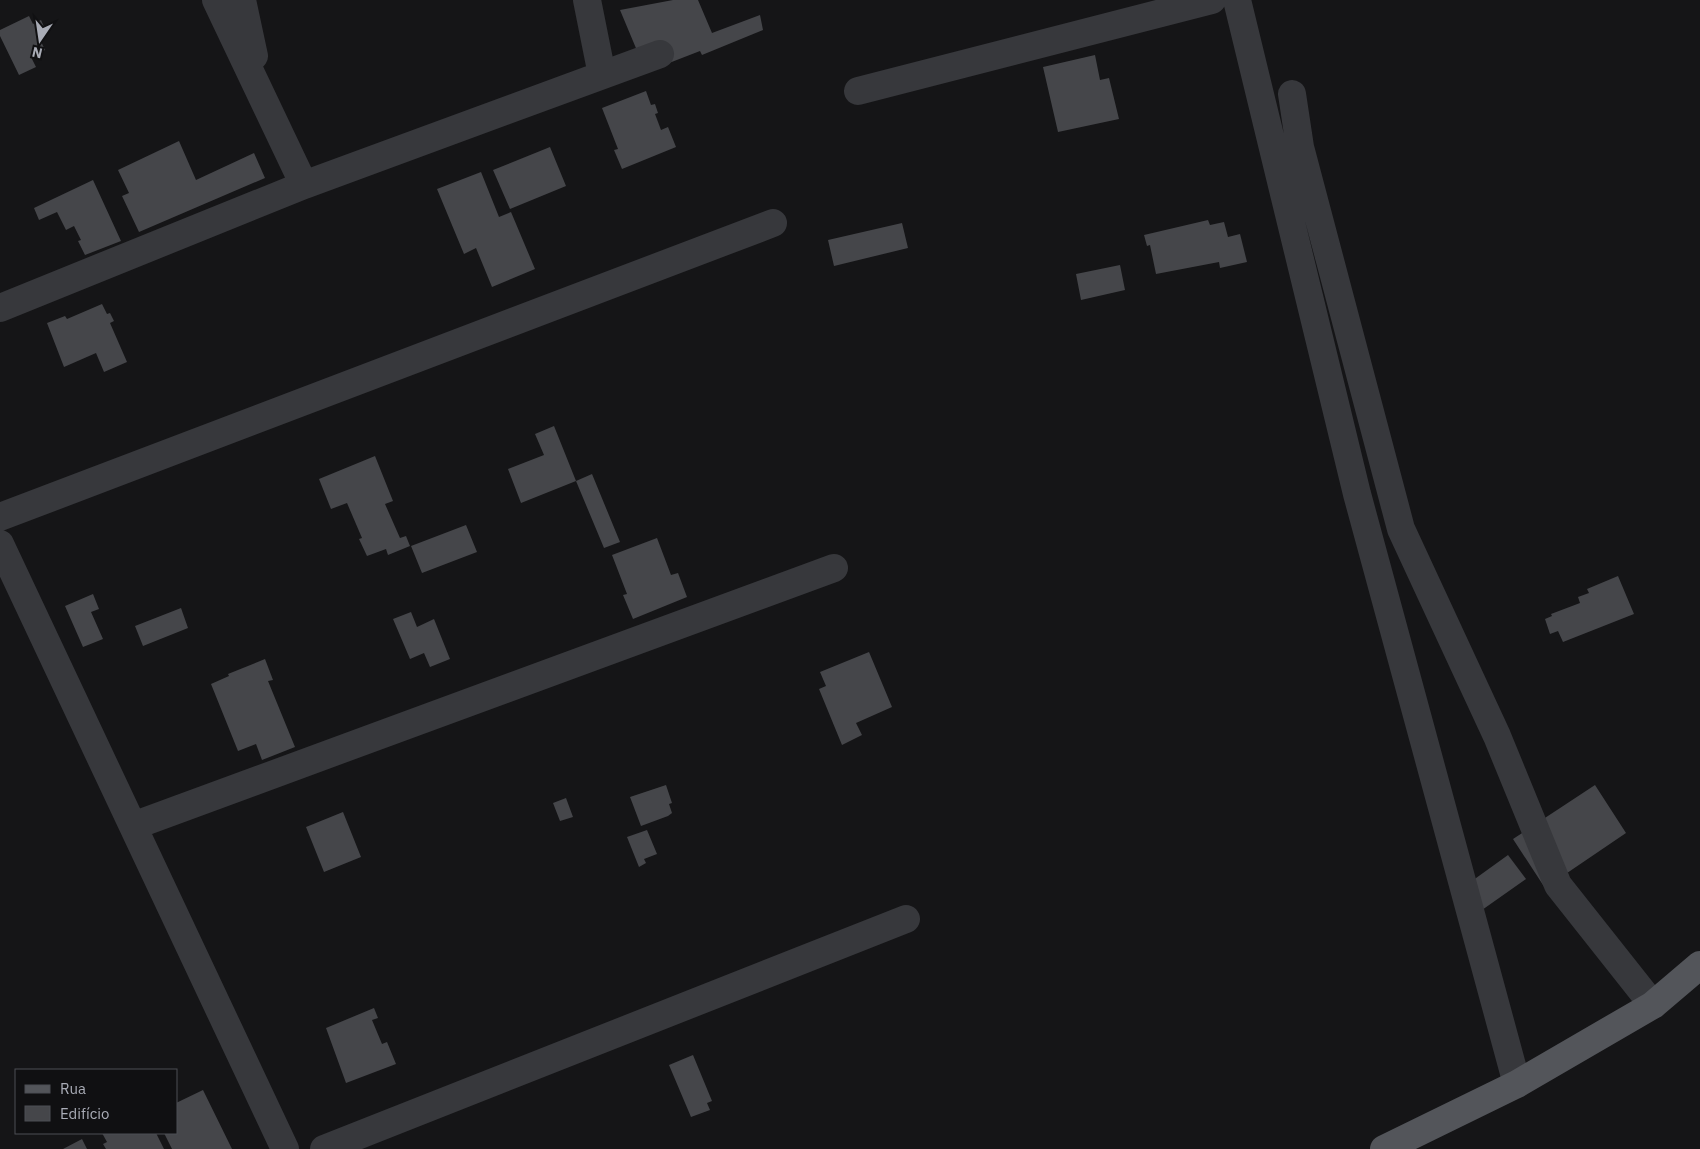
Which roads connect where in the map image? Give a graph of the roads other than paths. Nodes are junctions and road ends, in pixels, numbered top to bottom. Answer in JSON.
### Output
{"nodes":[{"id":1,"x":216,"y":0,"type":"edge"},
{"id":2,"x":242,"y":0,"type":"edge"},
{"id":3,"x":587,"y":0,"type":"edge"},
{"id":4,"x":1212,"y":0,"type":"edge"},
{"id":5,"x":1237,"y":0,"type":"edge"},
{"id":6,"x":660,"y":54,"type":"dead end"},
{"id":7,"x":602,"y":74,"type":"junction"},
{"id":8,"x":858,"y":91,"type":"dead end"},
{"id":9,"x":1292,"y":94,"type":"dead end"},
{"id":10,"x":262,"y":96,"type":"junction"},
{"id":11,"x":304,"y":184,"type":"junction"},
{"id":12,"x":773,"y":223,"type":"dead end"},
{"id":13,"x":0,"y":308,"type":"edge"},
{"id":14,"x":0,"y":516,"type":"edge"},
{"id":15,"x":0,"y":544,"type":"edge"},
{"id":16,"x":834,"y":568,"type":"dead end"},
{"id":17,"x":133,"y":826,"type":"junction"},
{"id":18,"x":906,"y":919,"type":"dead end"},
{"id":19,"x":1700,"y":965,"type":"edge"},
{"id":20,"x":1653,"y":1005,"type":"junction"},
{"id":21,"x":1517,"y":1084,"type":"junction"},
{"id":22,"x":285,"y":1149,"type":"edge"},
{"id":23,"x":324,"y":1149,"type":"edge"},
{"id":24,"x":1384,"y":1149,"type":"edge"}],
"edges":[{"from":1,"to":10,"type":"street"},
{"from":2,"to":10,"type":"street"},
{"from":3,"to":7,"type":"street"},
{"from":4,"to":8,"type":"street"},
{"from":5,"to":21,"type":"street"},
{"from":6,"to":7,"type":"street"},
{"from":7,"to":11,"type":"street"},
{"from":9,"to":20,"type":"street"},
{"from":10,"to":11,"type":"street"},
{"from":11,"to":13,"type":"street"},
{"from":12,"to":14,"type":"street"},
{"from":15,"to":17,"type":"street"},
{"from":16,"to":17,"type":"street"},
{"from":17,"to":22,"type":"street"},
{"from":18,"to":23,"type":"street"},
{"from":19,"to":20,"type":"main road"},
{"from":20,"to":21,"type":"main road"},
{"from":21,"to":24,"type":"main road"}]}
